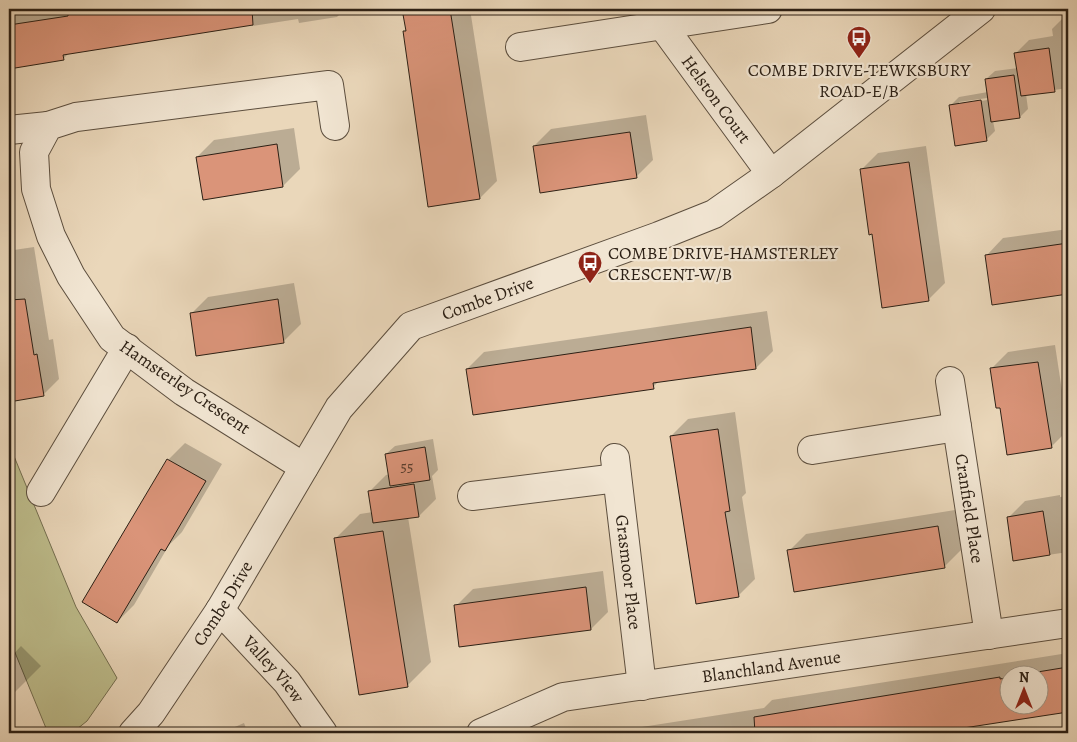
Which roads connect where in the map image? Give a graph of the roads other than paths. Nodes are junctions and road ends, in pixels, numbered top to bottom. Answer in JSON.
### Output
{"nodes":[{"id":1,"x":768,"y":9,"type":"edge"},
{"id":2,"x":980,"y":9,"type":"edge"},
{"id":3,"x":662,"y":25,"type":"junction"},
{"id":4,"x":520,"y":47,"type":"dead end"},
{"id":5,"x":48,"y":126,"type":"junction"},
{"id":6,"x":335,"y":126,"type":"dead end"},
{"id":7,"x":9,"y":130,"type":"edge"},
{"id":8,"x":771,"y":174,"type":"junction"},
{"id":9,"x":127,"y":348,"type":"junction"},
{"id":10,"x":950,"y":381,"type":"dead end"},
{"id":11,"x":957,"y":427,"type":"junction"},
{"id":12,"x":812,"y":450,"type":"dead end"},
{"id":13,"x":304,"y":466,"type":"junction"},
{"id":14,"x":41,"y":492,"type":"dead end"},
{"id":15,"x":472,"y":496,"type":"dead end"},
{"id":16,"x":220,"y":610,"type":"junction"},
{"id":17,"x":1068,"y":623,"type":"edge"},
{"id":18,"x":989,"y":635,"type":"junction"},
{"id":19,"x":642,"y":686,"type":"junction"},
{"id":20,"x":133,"y":733,"type":"edge"},
{"id":21,"x":323,"y":733,"type":"edge"},
{"id":22,"x":481,"y":733,"type":"edge"}],
"edges":[{"from":1,"to":3,"type":"street"},
{"from":2,"to":8,"type":"street","name":"Combe Drive"},
{"from":3,"to":4,"type":"street"},
{"from":3,"to":8,"type":"street","name":"Helston Court"},
{"from":5,"to":6,"type":"street"},
{"from":5,"to":7,"type":"street"},
{"from":5,"to":9,"type":"street","name":"Hamsterley Crescent"},
{"from":8,"to":13,"type":"street","name":"Combe Drive"},
{"from":9,"to":13,"type":"street","name":"Hamsterley Crescent"},
{"from":9,"to":14,"type":"street"},
{"from":10,"to":11,"type":"street","name":"Cranfield Place"},
{"from":11,"to":12,"type":"street"},
{"from":11,"to":18,"type":"street","name":"Cranfield Place"},
{"from":13,"to":16,"type":"street","name":"Combe Drive"},
{"from":15,"to":19,"type":"street","name":"Grasmoor Place"},
{"from":16,"to":20,"type":"street","name":"Combe Drive"},
{"from":16,"to":21,"type":"street","name":"Valley View"},
{"from":17,"to":18,"type":"street","name":"Blanchland Avenue"},
{"from":18,"to":19,"type":"street","name":"Blanchland Avenue"},
{"from":19,"to":22,"type":"street","name":"Blanchland Avenue"}]}
